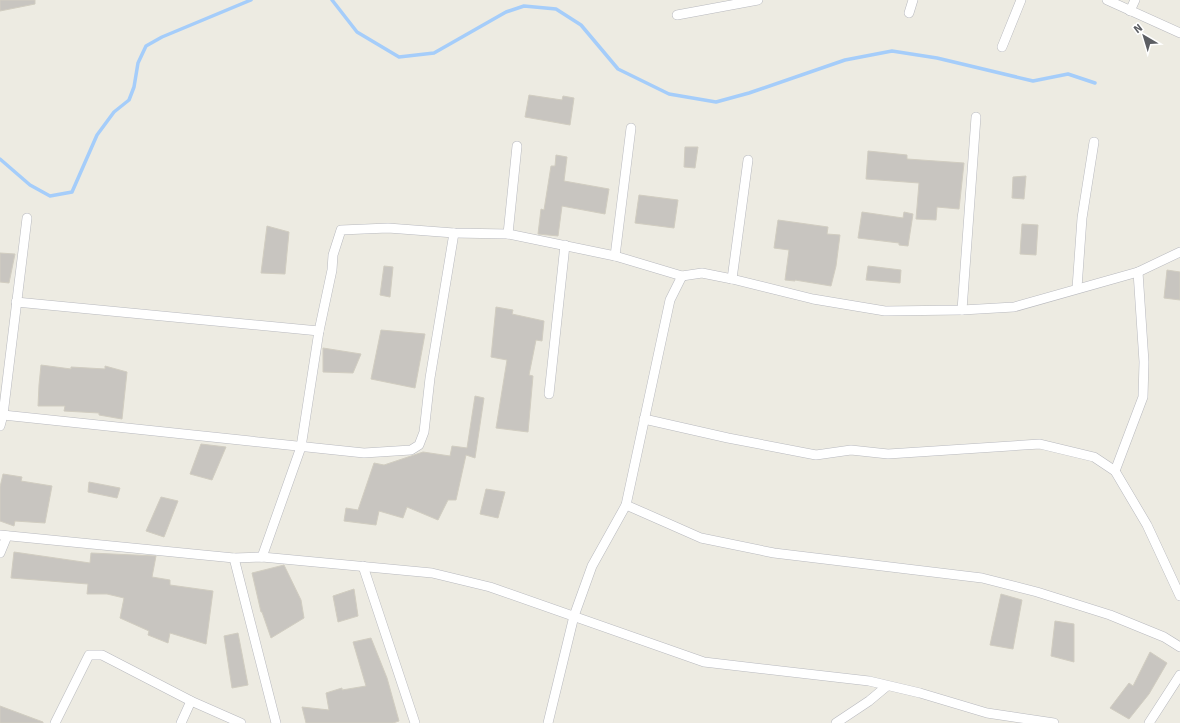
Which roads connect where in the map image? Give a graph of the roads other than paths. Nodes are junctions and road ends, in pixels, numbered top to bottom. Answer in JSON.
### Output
{"nodes":[{"id":1,"x":758,"y":0,"type":"edge"},
{"id":2,"x":913,"y":0,"type":"edge"},
{"id":3,"x":1021,"y":0,"type":"edge"},
{"id":4,"x":1108,"y":0,"type":"edge"},
{"id":5,"x":1135,"y":0,"type":"edge"},
{"id":6,"x":1130,"y":11,"type":"junction"},
{"id":7,"x":909,"y":13,"type":"dead end"},
{"id":8,"x":677,"y":15,"type":"dead end"},
{"id":9,"x":1180,"y":33,"type":"edge"},
{"id":10,"x":1002,"y":47,"type":"dead end"},
{"id":11,"x":976,"y":118,"type":"dead end"},
{"id":12,"x":631,"y":128,"type":"dead end"},
{"id":13,"x":1094,"y":142,"type":"dead end"},
{"id":14,"x":517,"y":146,"type":"dead end"},
{"id":15,"x":748,"y":160,"type":"dead end"},
{"id":16,"x":27,"y":218,"type":"dead end"},
{"id":17,"x":454,"y":232,"type":"junction"},
{"id":18,"x":508,"y":234,"type":"junction"},
{"id":19,"x":565,"y":245,"type":"junction"},
{"id":20,"x":1180,"y":252,"type":"edge"},
{"id":21,"x":616,"y":256,"type":"junction"},
{"id":22,"x":1138,"y":272,"type":"junction"},
{"id":23,"x":682,"y":276,"type":"junction"},
{"id":24,"x":732,"y":279,"type":"junction"},
{"id":25,"x":1077,"y":288,"type":"junction"},
{"id":26,"x":16,"y":302,"type":"junction"},
{"id":27,"x":962,"y":310,"type":"junction"},
{"id":28,"x":319,"y":331,"type":"junction"},
{"id":29,"x":549,"y":394,"type":"dead end"},
{"id":30,"x":3,"y":416,"type":"junction"},
{"id":31,"x":644,"y":419,"type":"junction"},
{"id":32,"x":0,"y":426,"type":"edge"},
{"id":33,"x":301,"y":447,"type":"junction"},
{"id":34,"x":1115,"y":471,"type":"junction"},
{"id":35,"x":626,"y":505,"type":"junction"},
{"id":36,"x":4,"y":535,"type":"edge"},
{"id":37,"x":0,"y":553,"type":"edge"},
{"id":38,"x":262,"y":557,"type":"junction"},
{"id":39,"x":234,"y":558,"type":"junction"},
{"id":40,"x":363,"y":566,"type":"junction"},
{"id":41,"x":1180,"y":596,"type":"edge"},
{"id":42,"x":574,"y":616,"type":"junction"},
{"id":43,"x":1180,"y":647,"type":"edge"},
{"id":44,"x":1180,"y":675,"type":"edge"},
{"id":45,"x":887,"y":686,"type":"junction"},
{"id":46,"x":191,"y":701,"type":"junction"},
{"id":47,"x":55,"y":723,"type":"edge"},
{"id":48,"x":181,"y":723,"type":"edge"},
{"id":49,"x":241,"y":723,"type":"edge"},
{"id":50,"x":276,"y":723,"type":"edge"},
{"id":51,"x":414,"y":723,"type":"edge"},
{"id":52,"x":548,"y":723,"type":"edge"},
{"id":53,"x":836,"y":723,"type":"edge"},
{"id":54,"x":1054,"y":723,"type":"edge"},
{"id":55,"x":1149,"y":723,"type":"edge"}],
"edges":[{"from":1,"to":8,"type":"street"},
{"from":2,"to":7,"type":"street"},
{"from":3,"to":10,"type":"street"},
{"from":4,"to":6,"type":"street"},
{"from":5,"to":6,"type":"street"},
{"from":6,"to":9,"type":"street"},
{"from":11,"to":27,"type":"street"},
{"from":12,"to":21,"type":"street"},
{"from":13,"to":25,"type":"street"},
{"from":14,"to":18,"type":"street"},
{"from":15,"to":24,"type":"street"},
{"from":16,"to":26,"type":"street"},
{"from":17,"to":18,"type":"street"},
{"from":17,"to":28,"type":"street"},
{"from":17,"to":33,"type":"street"},
{"from":18,"to":19,"type":"street"},
{"from":19,"to":21,"type":"street"},
{"from":19,"to":29,"type":"street"},
{"from":20,"to":22,"type":"street"},
{"from":21,"to":23,"type":"street"},
{"from":22,"to":25,"type":"street"},
{"from":22,"to":34,"type":"street"},
{"from":23,"to":24,"type":"street"},
{"from":23,"to":31,"type":"street"},
{"from":24,"to":27,"type":"street"},
{"from":25,"to":27,"type":"street"},
{"from":26,"to":28,"type":"street"},
{"from":26,"to":30,"type":"street"},
{"from":28,"to":33,"type":"street"},
{"from":30,"to":32,"type":"street"},
{"from":30,"to":33,"type":"street"},
{"from":31,"to":34,"type":"street"},
{"from":31,"to":35,"type":"street"},
{"from":33,"to":38,"type":"street"},
{"from":34,"to":41,"type":"street"},
{"from":35,"to":42,"type":"street"},
{"from":35,"to":43,"type":"street"},
{"from":36,"to":37,"type":"street"},
{"from":36,"to":39,"type":"street"},
{"from":38,"to":39,"type":"street"},
{"from":38,"to":40,"type":"street"},
{"from":39,"to":50,"type":"street"},
{"from":40,"to":42,"type":"street"},
{"from":40,"to":51,"type":"street"},
{"from":42,"to":45,"type":"street"},
{"from":42,"to":52,"type":"street"},
{"from":44,"to":55,"type":"street"},
{"from":45,"to":53,"type":"street"},
{"from":45,"to":54,"type":"street"},
{"from":46,"to":47,"type":"street"},
{"from":46,"to":48,"type":"street"},
{"from":46,"to":49,"type":"street"}]}
